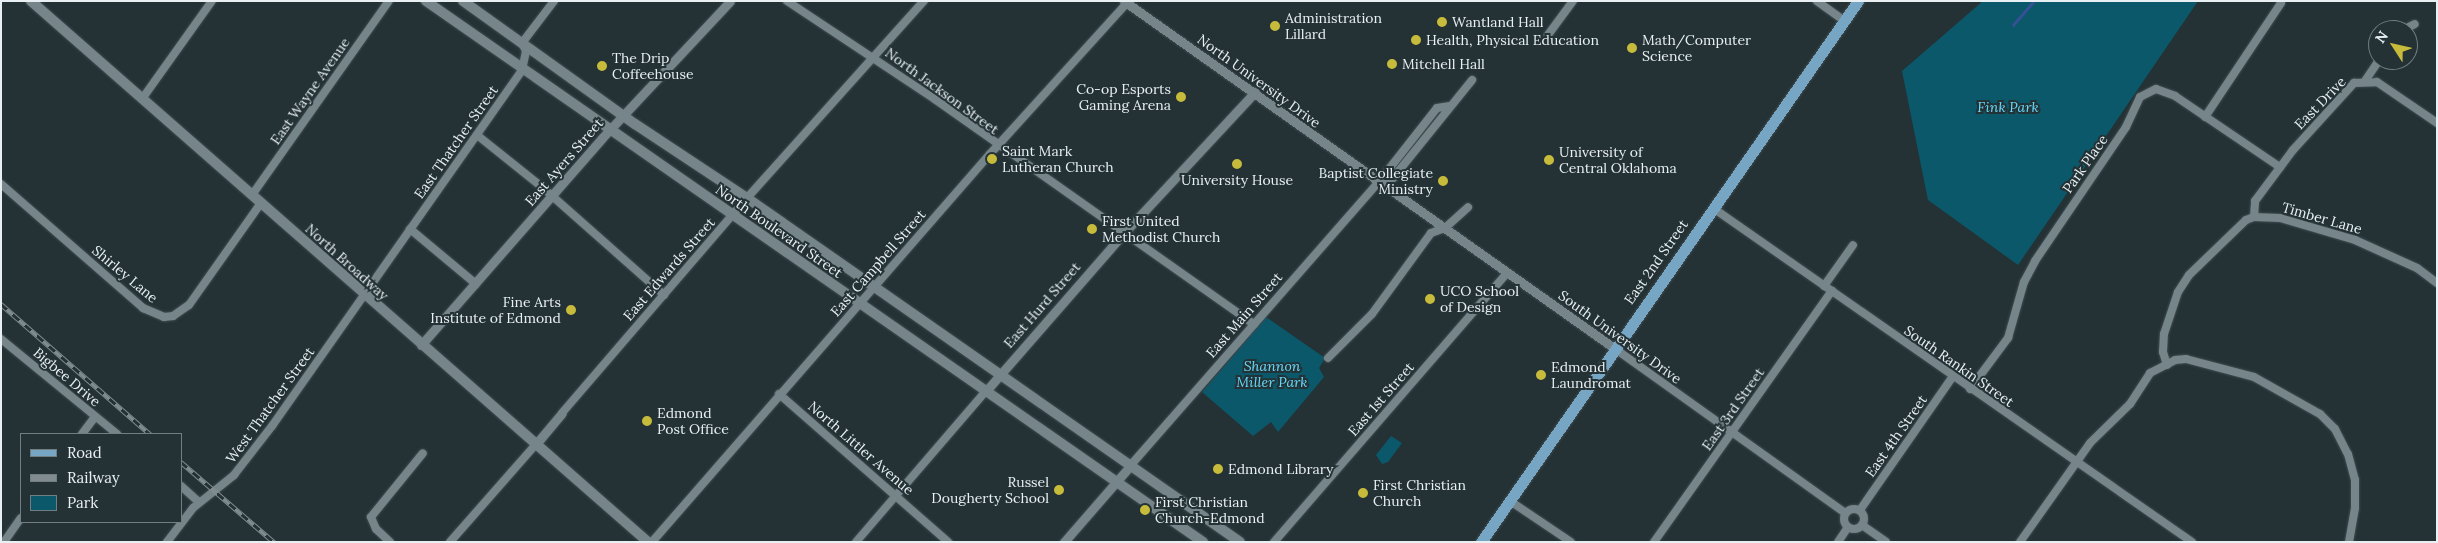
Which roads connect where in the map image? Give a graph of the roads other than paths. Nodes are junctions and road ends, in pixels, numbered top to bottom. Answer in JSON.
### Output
{"nodes":[{"id":1,"x":212,"y":1,"type":"edge"},
{"id":2,"x":389,"y":1,"type":"edge"},
{"id":3,"x":426,"y":1,"type":"edge"},
{"id":4,"x":463,"y":1,"type":"edge"},
{"id":5,"x":554,"y":1,"type":"edge"},
{"id":6,"x":730,"y":1,"type":"edge"},
{"id":7,"x":787,"y":1,"type":"edge"},
{"id":8,"x":924,"y":1,"type":"edge"},
{"id":9,"x":1573,"y":1,"type":"edge"},
{"id":10,"x":1817,"y":1,"type":"edge"},
{"id":11,"x":1858,"y":1,"type":"edge"},
{"id":12,"x":33,"y":2,"type":"edge"},
{"id":13,"x":1125,"y":2,"type":"edge"},
{"id":14,"x":2281,"y":3,"type":"dead end"},
{"id":15,"x":1845,"y":21,"type":"junction"},
{"id":16,"x":1548,"y":35,"type":"dead end"},
{"id":17,"x":522,"y":43,"type":"junction"},
{"id":18,"x":875,"y":58,"type":"junction"},
{"id":19,"x":522,"y":70,"type":"junction"},
{"id":20,"x":2372,"y":70,"type":"edge"},
{"id":21,"x":1472,"y":80,"type":"dead end"},
{"id":22,"x":2365,"y":81,"type":"junction"},
{"id":23,"x":1255,"y":92,"type":"junction"},
{"id":24,"x":142,"y":99,"type":"junction"},
{"id":25,"x":1450,"y":106,"type":"junction"},
{"id":26,"x":624,"y":115,"type":"junction"},
{"id":27,"x":2206,"y":117,"type":"junction"},
{"id":28,"x":2437,"y":123,"type":"edge"},
{"id":29,"x":611,"y":130,"type":"junction"},
{"id":30,"x":477,"y":135,"type":"junction"},
{"id":31,"x":997,"y":146,"type":"junction"},
{"id":32,"x":2280,"y":168,"type":"junction"},
{"id":33,"x":1378,"y":183,"type":"junction"},
{"id":34,"x":1,"y":184,"type":"edge"},
{"id":35,"x":252,"y":196,"type":"junction"},
{"id":36,"x":552,"y":196,"type":"junction"},
{"id":37,"x":747,"y":198,"type":"junction"},
{"id":38,"x":261,"y":203,"type":"junction"},
{"id":39,"x":1468,"y":207,"type":"dead end"},
{"id":40,"x":1713,"y":208,"type":"junction"},
{"id":41,"x":733,"y":216,"type":"junction"},
{"id":42,"x":2254,"y":217,"type":"junction"},
{"id":43,"x":1445,"y":228,"type":"junction"},
{"id":44,"x":410,"y":229,"type":"junction"},
{"id":45,"x":1123,"y":234,"type":"junction"},
{"id":46,"x":1853,"y":245,"type":"dead end"},
{"id":47,"x":1508,"y":273,"type":"junction"},
{"id":48,"x":2437,"y":283,"type":"edge"},
{"id":49,"x":476,"y":284,"type":"junction"},
{"id":50,"x":873,"y":286,"type":"junction"},
{"id":51,"x":1824,"y":286,"type":"junction"},
{"id":52,"x":1832,"y":291,"type":"junction"},
{"id":53,"x":363,"y":295,"type":"junction"},
{"id":54,"x":664,"y":295,"type":"junction"},
{"id":55,"x":859,"y":303,"type":"junction"},
{"id":56,"x":1254,"y":324,"type":"junction"},
{"id":57,"x":1,"y":339,"type":"edge"},
{"id":58,"x":421,"y":345,"type":"junction"},
{"id":59,"x":1614,"y":348,"type":"junction"},
{"id":60,"x":1328,"y":358,"type":"dead end"},
{"id":61,"x":2167,"y":365,"type":"junction"},
{"id":62,"x":1000,"y":374,"type":"junction"},
{"id":63,"x":1953,"y":376,"type":"junction"},
{"id":64,"x":1970,"y":388,"type":"junction"},
{"id":65,"x":986,"y":391,"type":"junction"},
{"id":66,"x":779,"y":394,"type":"junction"},
{"id":67,"x":562,"y":413,"type":"joint"},
{"id":68,"x":95,"y":417,"type":"junction"},
{"id":69,"x":83,"y":433,"type":"edge"},
{"id":70,"x":115,"y":433,"type":"edge"},
{"id":71,"x":1732,"y":434,"type":"junction"},
{"id":72,"x":536,"y":444,"type":"junction"},
{"id":73,"x":424,"y":453,"type":"dead end"},
{"id":74,"x":2075,"y":463,"type":"junction"},
{"id":75,"x":1130,"y":466,"type":"junction"},
{"id":76,"x":1116,"y":482,"type":"junction"},
{"id":77,"x":182,"y":487,"type":"edge"},
{"id":78,"x":896,"y":495,"type":"junction"},
{"id":79,"x":1510,"y":501,"type":"junction"},
{"id":80,"x":199,"y":502,"type":"junction"},
{"id":81,"x":1860,"y":510,"type":"junction"},
{"id":82,"x":1846,"y":513,"type":"junction"},
{"id":83,"x":20,"y":519,"type":"edge"},
{"id":84,"x":1862,"y":525,"type":"junction"},
{"id":85,"x":1848,"y":527,"type":"junction"},
{"id":86,"x":4,"y":542,"type":"edge"},
{"id":87,"x":167,"y":542,"type":"edge"},
{"id":88,"x":390,"y":542,"type":"edge"},
{"id":89,"x":450,"y":542,"type":"edge"},
{"id":90,"x":648,"y":542,"type":"edge"},
{"id":91,"x":652,"y":542,"type":"edge"},
{"id":92,"x":856,"y":542,"type":"edge"},
{"id":93,"x":948,"y":542,"type":"edge"},
{"id":94,"x":1064,"y":542,"type":"edge"},
{"id":95,"x":1203,"y":542,"type":"edge"},
{"id":96,"x":1240,"y":542,"type":"edge"},
{"id":97,"x":1274,"y":542,"type":"edge"},
{"id":98,"x":1481,"y":542,"type":"edge"},
{"id":99,"x":1571,"y":542,"type":"edge"},
{"id":100,"x":1654,"y":542,"type":"edge"},
{"id":101,"x":1838,"y":542,"type":"edge"},
{"id":102,"x":1886,"y":542,"type":"edge"},
{"id":103,"x":2020,"y":542,"type":"edge"},
{"id":104,"x":2192,"y":542,"type":"edge"},
{"id":105,"x":2349,"y":542,"type":"edge"}],
"edges":[{"from":1,"to":24,"type":"street"},
{"from":2,"to":35,"type":"street","name":"East Wayne Avenue"},
{"from":3,"to":19,"type":"main road","name":"North Boulevard Street"},
{"from":4,"to":17,"type":"main road","name":"North Boulevard Street"},
{"from":5,"to":17,"type":"street"},
{"from":6,"to":26,"type":"street","name":"East Ayers Street"},
{"from":7,"to":18,"type":"street","name":"North Jackson Street"},
{"from":8,"to":18,"type":"street","name":"East Edwards Street"},
{"from":9,"to":16,"type":"street"},
{"from":10,"to":15,"type":"street"},
{"from":11,"to":15,"type":"main road","name":"East 2nd Street"},
{"from":12,"to":24,"type":"main road","name":"North Broadway"},
{"from":13,"to":23,"type":"street","name":"North University Drive"},
{"from":13,"to":31,"type":"street","name":"East Campbell Street"},
{"from":14,"to":27,"type":"street"},
{"from":15,"to":40,"type":"main road","name":"East 2nd Street"},
{"from":17,"to":19,"type":"street"},
{"from":17,"to":26,"type":"main road","name":"North Boulevard Street"},
{"from":18,"to":31,"type":"street","name":"North Jackson Street"},
{"from":18,"to":37,"type":"street","name":"East Edwards Street"},
{"from":19,"to":29,"type":"main road","name":"North Boulevard Street"},
{"from":19,"to":30,"type":"street","name":"East Thatcher Street"},
{"from":20,"to":22,"type":"street"},
{"from":21,"to":25,"type":"street","name":"East Main Street"},
{"from":22,"to":28,"type":"street","name":"East Drive"},
{"from":22,"to":32,"type":"street","name":"East Drive"},
{"from":23,"to":33,"type":"street","name":"North University Drive"},
{"from":23,"to":45,"type":"street","name":"East Hurd Street"},
{"from":24,"to":35,"type":"main road","name":"North Broadway"},
{"from":25,"to":33,"type":"street","name":"East Main Street"},
{"from":25,"to":33,"type":"street","name":"East Main Street"},
{"from":26,"to":29,"type":"street","name":"East Ayers Street"},
{"from":26,"to":37,"type":"main road","name":"North Boulevard Street"},
{"from":27,"to":32,"type":"street","name":"Park Place"},
{"from":27,"to":64,"type":"street","name":"Park Place"},
{"from":29,"to":36,"type":"street","name":"East Ayers Street"},
{"from":29,"to":41,"type":"main road","name":"North Boulevard Street"},
{"from":30,"to":36,"type":"street"},
{"from":30,"to":44,"type":"street","name":"East Thatcher Street"},
{"from":31,"to":45,"type":"street","name":"North Jackson Street"},
{"from":31,"to":50,"type":"street","name":"East Campbell Street"},
{"from":32,"to":42,"type":"street","name":"East Drive"},
{"from":33,"to":43,"type":"street","name":"South University Drive"},
{"from":33,"to":56,"type":"street","name":"East Main Street"},
{"from":34,"to":38,"type":"street","name":"Shirley Lane"},
{"from":35,"to":38,"type":"main road","name":"North Broadway"},
{"from":36,"to":49,"type":"street","name":"East Ayers Street"},
{"from":36,"to":54,"type":"street"},
{"from":37,"to":41,"type":"street","name":"East Edwards Street"},
{"from":37,"to":50,"type":"main road","name":"North Boulevard Street"},
{"from":38,"to":53,"type":"main road","name":"North Broadway"},
{"from":39,"to":43,"type":"street"},
{"from":40,"to":51,"type":"street","name":"South Rankin Street"},
{"from":40,"to":59,"type":"main road","name":"East 2nd Street"},
{"from":41,"to":54,"type":"street","name":"East Edwards Street"},
{"from":41,"to":55,"type":"main road","name":"North Boulevard Street"},
{"from":42,"to":48,"type":"street","name":"Timber Lane"},
{"from":42,"to":61,"type":"street"},
{"from":43,"to":47,"type":"street","name":"South University Drive"},
{"from":43,"to":60,"type":"street"},
{"from":44,"to":49,"type":"street"},
{"from":44,"to":53,"type":"street","name":"East Thatcher Street"},
{"from":45,"to":56,"type":"street","name":"North Jackson Street"},
{"from":45,"to":62,"type":"street","name":"East Hurd Street"},
{"from":46,"to":51,"type":"street"},
{"from":47,"to":59,"type":"street","name":"South University Drive"},
{"from":47,"to":97,"type":"street","name":"East 1st Street"},
{"from":49,"to":58,"type":"street","name":"East Ayers Street"},
{"from":50,"to":55,"type":"street","name":"East Campbell Street"},
{"from":50,"to":62,"type":"main road","name":"North Boulevard Street"},
{"from":51,"to":52,"type":"street","name":"South Rankin Street"},
{"from":52,"to":63,"type":"street","name":"South Rankin Street"},
{"from":52,"to":71,"type":"street","name":"East 3rd Street"},
{"from":53,"to":58,"type":"main road","name":"North Broadway"},
{"from":53,"to":80,"type":"street","name":"West Thatcher Street"},
{"from":54,"to":67,"type":"street","name":"East Edwards Street"},
{"from":55,"to":65,"type":"main road","name":"North Boulevard Street"},
{"from":55,"to":66,"type":"street","name":"East Campbell Street"},
{"from":56,"to":75,"type":"street","name":"East Main Street"},
{"from":57,"to":68,"type":"street","name":"Bigbee Drive"},
{"from":58,"to":72,"type":"main road","name":"North Broadway"},
{"from":59,"to":71,"type":"street","name":"South University Drive"},
{"from":59,"to":79,"type":"main road","name":"East 2nd Street"},
{"from":61,"to":74,"type":"street"},
{"from":61,"to":105,"type":"street"},
{"from":62,"to":65,"type":"street","name":"East Hurd Street"},
{"from":62,"to":75,"type":"main road","name":"North Boulevard Street"},
{"from":63,"to":64,"type":"street","name":"South Rankin Street"},
{"from":63,"to":81,"type":"street","name":"East 4th Street"},
{"from":64,"to":74,"type":"street","name":"South Rankin Street"},
{"from":65,"to":76,"type":"main road","name":"North Boulevard Street"},
{"from":65,"to":78,"type":"street","name":"East Hurd Street"},
{"from":66,"to":78,"type":"street","name":"North Littler Avenue"},
{"from":66,"to":91,"type":"street","name":"East Campbell Street"},
{"from":67,"to":72,"type":"street","name":"East Edwards Street"},
{"from":68,"to":69,"type":"street"},
{"from":68,"to":70,"type":"street","name":"Bigbee Drive"},
{"from":71,"to":82,"type":"street","name":"South University Drive"},
{"from":71,"to":100,"type":"street","name":"East 3rd Street"},
{"from":72,"to":89,"type":"street"},
{"from":72,"to":90,"type":"main road","name":"North Broadway"},
{"from":73,"to":88,"type":"street"},
{"from":74,"to":103,"type":"street"},
{"from":74,"to":104,"type":"street","name":"South Rankin Street"},
{"from":75,"to":76,"type":"street"},
{"from":75,"to":96,"type":"main road","name":"North Boulevard Street"},
{"from":76,"to":94,"type":"street"},
{"from":76,"to":95,"type":"main road","name":"North Boulevard Street"},
{"from":77,"to":80,"type":"street"},
{"from":78,"to":92,"type":"street","name":"East Hurd Street"},
{"from":78,"to":93,"type":"street","name":"North Littler Avenue"},
{"from":79,"to":98,"type":"main road","name":"East 2nd Street"},
{"from":79,"to":99,"type":"street"},
{"from":80,"to":87,"type":"street","name":"West Thatcher Street"},
{"from":81,"to":82,"type":"street"},
{"from":81,"to":84,"type":"street"},
{"from":82,"to":85,"type":"street"},
{"from":83,"to":86,"type":"street"},
{"from":84,"to":85,"type":"street"},
{"from":84,"to":102,"type":"street"},
{"from":85,"to":101,"type":"street"}]}
